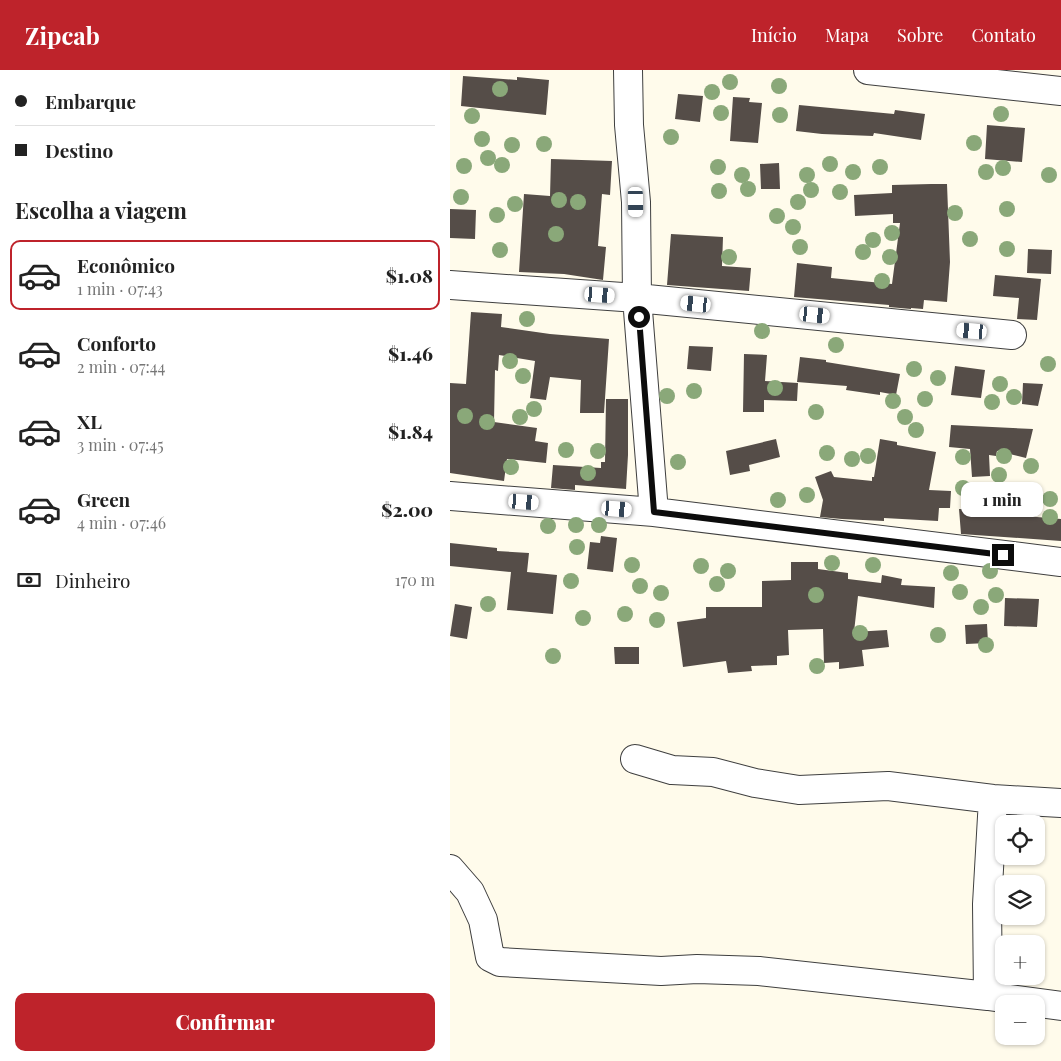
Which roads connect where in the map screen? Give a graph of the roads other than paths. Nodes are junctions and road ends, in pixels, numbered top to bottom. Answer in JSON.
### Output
{"nodes":[{"id":1,"x":628,"y":70,"type":"edge"},
{"id":2,"x":868,"y":70,"type":"edge"},
{"id":3,"x":953,"y":75,"type":"edge"},
{"id":4,"x":1061,"y":91,"type":"edge"},
{"id":5,"x":450,"y":285,"type":"edge"},
{"id":6,"x":637,"y":298,"type":"junction"},
{"id":7,"x":1012,"y":335,"type":"dead end"},
{"id":8,"x":450,"y":496,"type":"edge"},
{"id":9,"x":654,"y":512,"type":"junction"},
{"id":10,"x":1061,"y":562,"type":"edge"},
{"id":11,"x":635,"y":759,"type":"dead end"},
{"id":12,"x":993,"y":799,"type":"junction"},
{"id":13,"x":1061,"y":804,"type":"edge"},
{"id":14,"x":450,"y":869,"type":"edge"},
{"id":15,"x":988,"y":996,"type":"junction"},
{"id":16,"x":1061,"y":1006,"type":"edge"}],
"edges":[{"from":1,"to":6,"type":"street"},
{"from":2,"to":3,"type":"street"},
{"from":3,"to":4,"type":"street"},
{"from":5,"to":6,"type":"street"},
{"from":6,"to":7,"type":"street"},
{"from":6,"to":9,"type":"street"},
{"from":8,"to":9,"type":"street"},
{"from":9,"to":10,"type":"street"},
{"from":11,"to":12,"type":"street"},
{"from":12,"to":13,"type":"street"},
{"from":12,"to":15,"type":"street"},
{"from":14,"to":15,"type":"street"},
{"from":15,"to":16,"type":"street"}]}
